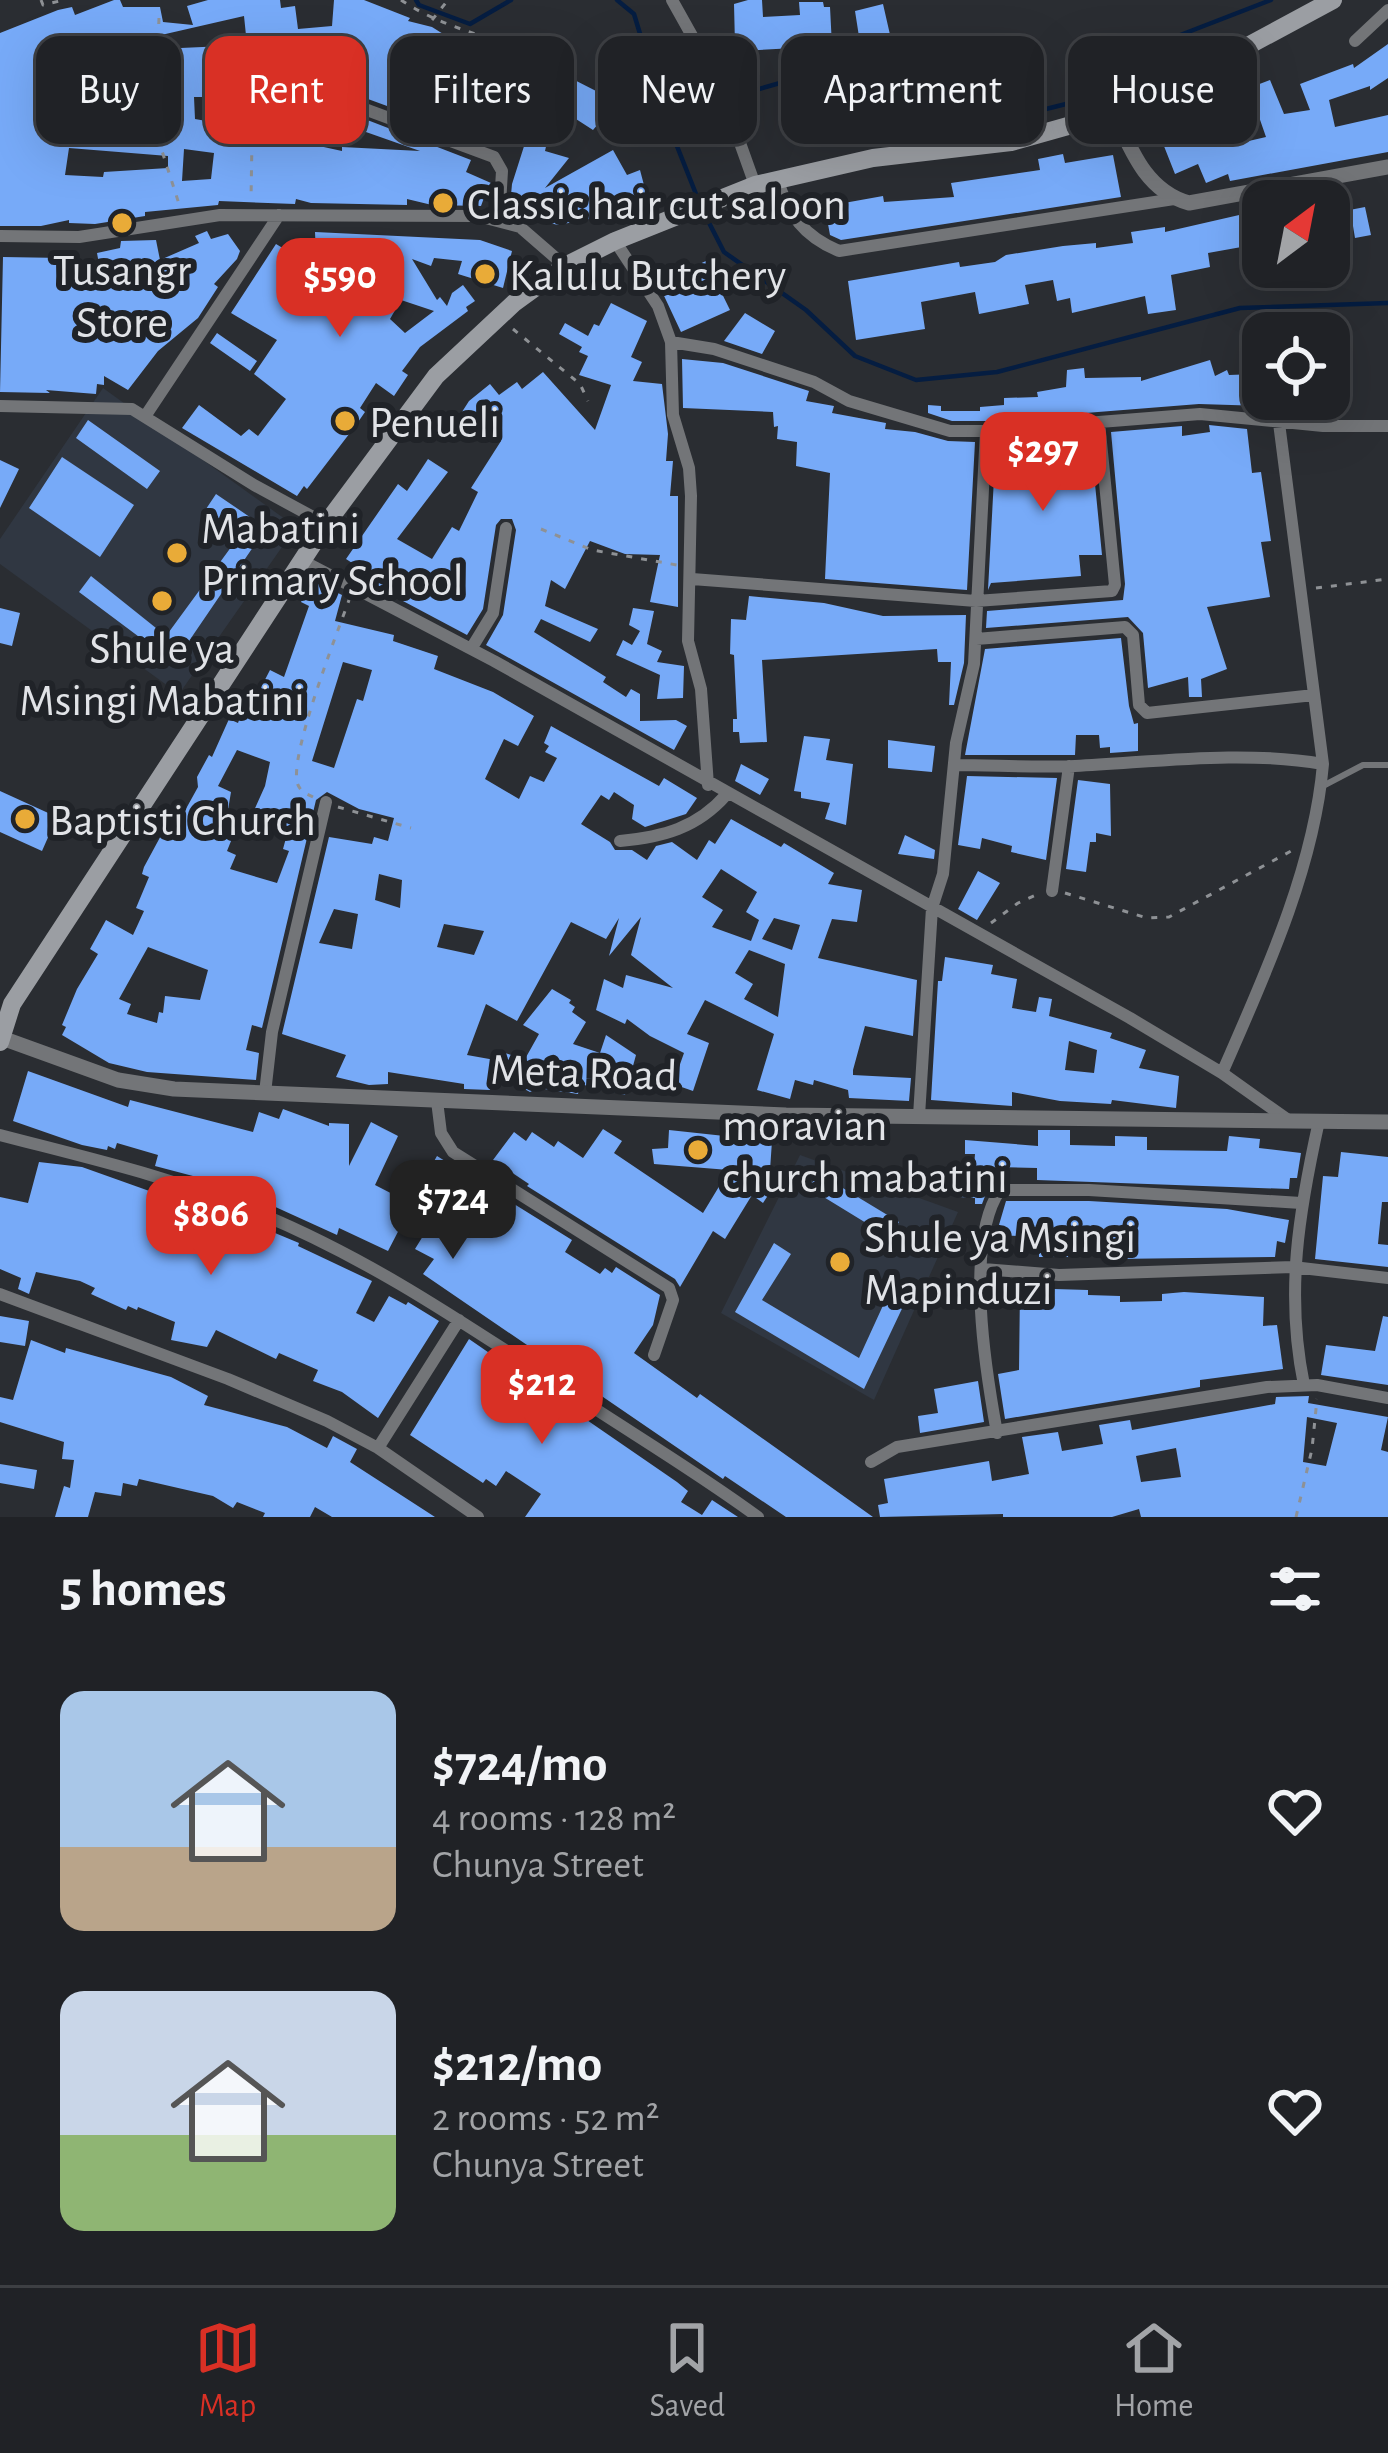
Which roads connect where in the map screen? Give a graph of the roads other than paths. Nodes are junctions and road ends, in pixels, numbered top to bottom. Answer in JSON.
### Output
{"nodes":[{"id":1,"x":672,"y":0,"type":"edge"},
{"id":2,"x":1333,"y":0,"type":"edge"},
{"id":3,"x":1388,"y":10,"type":"edge"},
{"id":4,"x":1257,"y":41,"type":"edge"},
{"id":5,"x":1355,"y":41,"type":"dead end"},
{"id":6,"x":366,"y":110,"type":"edge"},
{"id":7,"x":1068,"y":126,"type":"edge"},
{"id":8,"x":1130,"y":144,"type":"edge"},
{"id":9,"x":1388,"y":167,"type":"edge"},
{"id":10,"x":777,"y":179,"type":"junction"},
{"id":11,"x":755,"y":185,"type":"junction"},
{"id":12,"x":1174,"y":199,"type":"junction"},
{"id":13,"x":279,"y":215,"type":"junction"},
{"id":14,"x":499,"y":221,"type":"junction"},
{"id":15,"x":0,"y":236,"type":"edge"},
{"id":16,"x":616,"y":241,"type":"junction"},
{"id":17,"x":565,"y":266,"type":"junction"},
{"id":18,"x":671,"y":342,"type":"junction"},
{"id":19,"x":0,"y":406,"type":"edge"},
{"id":20,"x":146,"y":415,"type":"junction"},
{"id":21,"x":1099,"y":422,"type":"junction"},
{"id":22,"x":1279,"y":423,"type":"junction"},
{"id":23,"x":1388,"y":426,"type":"edge"},
{"id":24,"x":986,"y":431,"type":"junction"},
{"id":25,"x":326,"y":524,"type":"junction"},
{"id":26,"x":506,"y":528,"type":"dead end"},
{"id":27,"x":303,"y":561,"type":"junction"},
{"id":28,"x":692,"y":573,"type":"junction"},
{"id":29,"x":976,"y":601,"type":"junction"},
{"id":30,"x":976,"y":639,"type":"junction"},
{"id":31,"x":471,"y":649,"type":"junction"},
{"id":32,"x":1314,"y":695,"type":"junction"},
{"id":33,"x":1323,"y":764,"type":"junction"},
{"id":34,"x":955,"y":765,"type":"junction"},
{"id":35,"x":1388,"y":765,"type":"edge"},
{"id":36,"x":1070,"y":766,"type":"junction"},
{"id":37,"x":708,"y":784,"type":"junction"},
{"id":38,"x":1321,"y":787,"type":"junction"},
{"id":39,"x":727,"y":795,"type":"junction"},
{"id":40,"x":326,"y":802,"type":"road end"},
{"id":41,"x":620,"y":841,"type":"dead end"},
{"id":42,"x":1052,"y":891,"type":"road end"},
{"id":43,"x":932,"y":908,"type":"junction"},
{"id":44,"x":6,"y":999,"type":"edge"},
{"id":45,"x":1,"y":1040,"type":"edge"},
{"id":46,"x":1222,"y":1072,"type":"junction"},
{"id":47,"x":265,"y":1093,"type":"junction"},
{"id":48,"x":437,"y":1101,"type":"junction"},
{"id":49,"x":920,"y":1116,"type":"junction"},
{"id":50,"x":1319,"y":1121,"type":"junction"},
{"id":51,"x":1291,"y":1122,"type":"junction"},
{"id":52,"x":1388,"y":1122,"type":"edge"},
{"id":53,"x":0,"y":1135,"type":"edge"},
{"id":54,"x":1301,"y":1203,"type":"junction"},
{"id":55,"x":1293,"y":1268,"type":"junction"},
{"id":56,"x":983,"y":1269,"type":"junction"},
{"id":57,"x":1388,"y":1278,"type":"edge"},
{"id":58,"x":0,"y":1294,"type":"edge"},
{"id":59,"x":459,"y":1320,"type":"junction"},
{"id":60,"x":653,"y":1355,"type":"dead end"},
{"id":61,"x":1310,"y":1385,"type":"junction"},
{"id":62,"x":1388,"y":1398,"type":"edge"},
{"id":63,"x":998,"y":1433,"type":"junction"},
{"id":64,"x":378,"y":1448,"type":"junction"},
{"id":65,"x":872,"y":1462,"type":"dead end"},
{"id":66,"x":478,"y":1517,"type":"edge"},
{"id":67,"x":758,"y":1517,"type":"edge"}],
"edges":[{"from":1,"to":11,"type":"street"},
{"from":2,"to":4,"type":"main road"},
{"from":3,"to":5,"type":"street"},
{"from":6,"to":14,"type":"street"},
{"from":7,"to":10,"type":"main road"},
{"from":8,"to":12,"type":"street"},
{"from":9,"to":12,"type":"street"},
{"from":10,"to":11,"type":"main road"},
{"from":10,"to":12,"type":"street"},
{"from":11,"to":16,"type":"main road"},
{"from":13,"to":14,"type":"street"},
{"from":13,"to":15,"type":"street"},
{"from":13,"to":20,"type":"street"},
{"from":14,"to":17,"type":"street"},
{"from":16,"to":17,"type":"main road"},
{"from":16,"to":18,"type":"street"},
{"from":17,"to":25,"type":"main road"},
{"from":18,"to":24,"type":"street"},
{"from":18,"to":28,"type":"street"},
{"from":19,"to":20,"type":"street"},
{"from":20,"to":25,"type":"street"},
{"from":21,"to":22,"type":"street"},
{"from":21,"to":24,"type":"street"},
{"from":21,"to":29,"type":"street"},
{"from":22,"to":23,"type":"street"},
{"from":22,"to":32,"type":"street"},
{"from":24,"to":29,"type":"street"},
{"from":25,"to":27,"type":"main road"},
{"from":26,"to":31,"type":"street"},
{"from":27,"to":31,"type":"street"},
{"from":27,"to":44,"type":"main road"},
{"from":28,"to":29,"type":"street"},
{"from":28,"to":37,"type":"street"},
{"from":29,"to":30,"type":"street"},
{"from":30,"to":32,"type":"street"},
{"from":30,"to":34,"type":"street"},
{"from":31,"to":37,"type":"street"},
{"from":32,"to":33,"type":"street"},
{"from":33,"to":36,"type":"street"},
{"from":33,"to":38,"type":"street"},
{"from":34,"to":36,"type":"street"},
{"from":34,"to":43,"type":"street"},
{"from":35,"to":38,"type":"lane"},
{"from":36,"to":42,"type":"street"},
{"from":37,"to":39,"type":"street"},
{"from":38,"to":46,"type":"street"},
{"from":39,"to":41,"type":"street"},
{"from":39,"to":43,"type":"street"},
{"from":40,"to":47,"type":"street"},
{"from":43,"to":46,"type":"street"},
{"from":43,"to":49,"type":"street"},
{"from":44,"to":45,"type":"main road"},
{"from":45,"to":47,"type":"street","name":"Meta Road"},
{"from":46,"to":51,"type":"street"},
{"from":47,"to":48,"type":"street","name":"Meta Road"},
{"from":48,"to":49,"type":"street","name":"Meta Road"},
{"from":48,"to":60,"type":"street"},
{"from":49,"to":51,"type":"street","name":"Meta Road"},
{"from":50,"to":51,"type":"street","name":"Meta Road"},
{"from":50,"to":52,"type":"street","name":"Meta Road"},
{"from":50,"to":54,"type":"street"},
{"from":53,"to":59,"type":"street"},
{"from":54,"to":55,"type":"street"},
{"from":54,"to":56,"type":"street"},
{"from":55,"to":56,"type":"street"},
{"from":55,"to":57,"type":"street"},
{"from":55,"to":61,"type":"street"},
{"from":56,"to":63,"type":"street"},
{"from":58,"to":64,"type":"street"},
{"from":59,"to":64,"type":"street"},
{"from":59,"to":67,"type":"street"},
{"from":61,"to":62,"type":"street"},
{"from":61,"to":63,"type":"street"},
{"from":63,"to":65,"type":"street"},
{"from":64,"to":66,"type":"street"}]}
